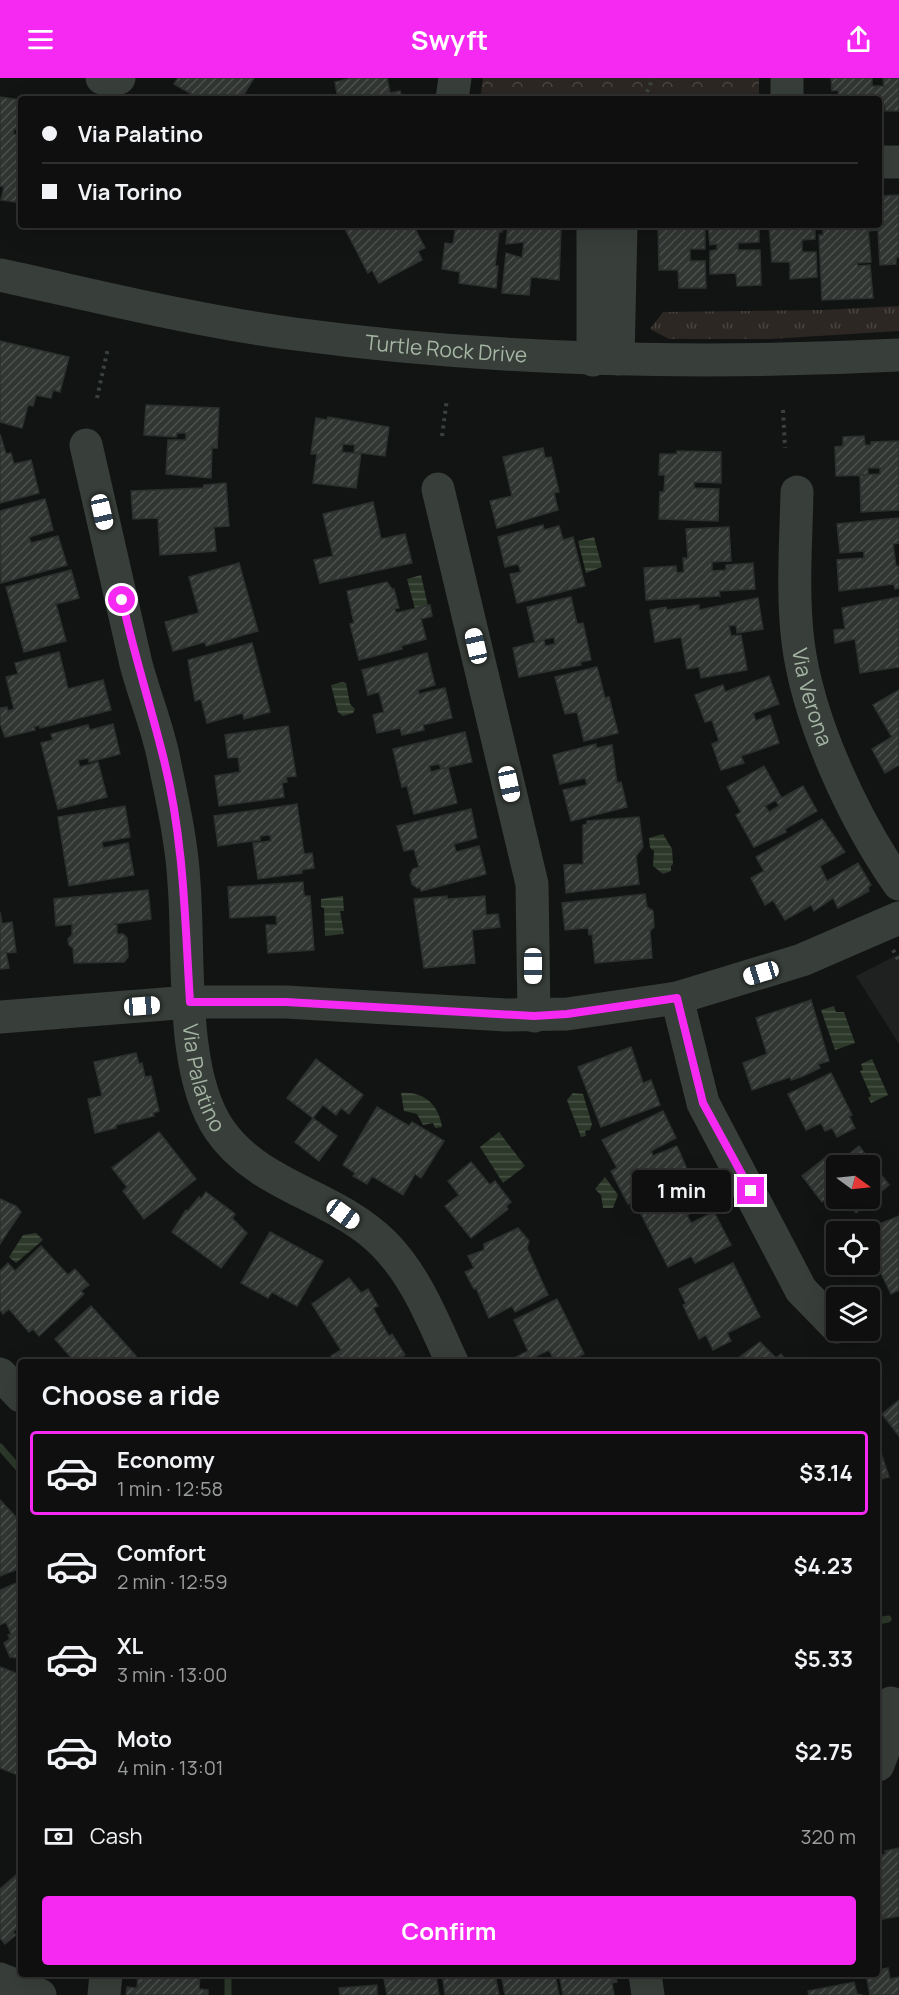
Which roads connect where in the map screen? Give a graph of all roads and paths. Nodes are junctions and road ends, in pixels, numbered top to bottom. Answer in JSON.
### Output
{"nodes":[{"id":1,"x":102,"y":78,"type":"edge"},
{"id":2,"x":119,"y":78,"type":"edge"},
{"id":3,"x":455,"y":78,"type":"edge"},
{"id":4,"x":653,"y":78,"type":"edge"},
{"id":5,"x":787,"y":78,"type":"edge"},
{"id":6,"x":452,"y":96,"type":"edge"},
{"id":7,"x":645,"y":96,"type":"edge"},
{"id":8,"x":787,"y":96,"type":"edge"},
{"id":9,"x":882,"y":162,"type":"edge"},
{"id":10,"x":899,"y":162,"type":"edge"},
{"id":11,"x":593,"y":228,"type":"edge"},
{"id":12,"x":621,"y":228,"type":"edge"},
{"id":13,"x":0,"y":275,"type":"edge"},
{"id":14,"x":108,"y":348,"type":"dead end"},
{"id":15,"x":899,"y":355,"type":"edge"},
{"id":16,"x":606,"y":360,"type":"junction"},
{"id":17,"x":97,"y":398,"type":"dead end"},
{"id":18,"x":447,"y":399,"type":"dead end"},
{"id":19,"x":783,"y":410,"type":"dead end"},
{"id":20,"x":442,"y":436,"type":"dead end"},
{"id":21,"x":86,"y":445,"type":"dead end"},
{"id":22,"x":785,"y":448,"type":"dead end"},
{"id":23,"x":438,"y":489,"type":"dead end"},
{"id":24,"x":797,"y":492,"type":"dead end"},
{"id":25,"x":899,"y":884,"type":"edge"},
{"id":26,"x":899,"y":918,"type":"edge"},
{"id":27,"x":893,"y":950,"type":"dead end"},
{"id":28,"x":899,"y":961,"type":"edge"},
{"id":29,"x":677,"y":998,"type":"junction"},
{"id":30,"x":190,"y":1002,"type":"junction"},
{"id":31,"x":534,"y":1016,"type":"junction"},
{"id":32,"x":0,"y":1017,"type":"edge"},
{"id":33,"x":826,"y":1316,"type":"edge"},
{"id":34,"x":451,"y":1359,"type":"edge"},
{"id":35,"x":0,"y":1374,"type":"edge"},
{"id":36,"x":18,"y":1393,"type":"edge"},
{"id":37,"x":891,"y":1703,"type":"dead end"},
{"id":38,"x":880,"y":1760,"type":"edge"},
{"id":39,"x":54,"y":1977,"type":"edge"},
{"id":40,"x":106,"y":1977,"type":"edge"},
{"id":41,"x":645,"y":1977,"type":"edge"},
{"id":42,"x":0,"y":1979,"type":"edge"},
{"id":43,"x":40,"y":1995,"type":"edge"},
{"id":44,"x":50,"y":1995,"type":"edge"},
{"id":45,"x":104,"y":1995,"type":"edge"},
{"id":46,"x":648,"y":1995,"type":"edge"}],
"edges":[{"from":1,"to":2,"type":"street"},
{"from":3,"to":6,"type":"street"},
{"from":4,"to":7,"type":"path"},
{"from":5,"to":8,"type":"street"},
{"from":9,"to":10,"type":"street"},
{"from":11,"to":16,"type":"street"},
{"from":12,"to":16,"type":"street"},
{"from":13,"to":16,"type":"street","name":"Turtle Rock Drive"},
{"from":14,"to":17,"type":"path"},
{"from":15,"to":16,"type":"street","name":"Turtle Rock Drive"},
{"from":18,"to":20,"type":"path"},
{"from":19,"to":22,"type":"path"},
{"from":21,"to":30,"type":"street","name":"Via Palatino"},
{"from":23,"to":31,"type":"street"},
{"from":24,"to":25,"type":"street","name":"Via Verona"},
{"from":26,"to":29,"type":"street"},
{"from":27,"to":28,"type":"path"},
{"from":29,"to":31,"type":"street"},
{"from":29,"to":33,"type":"street"},
{"from":30,"to":31,"type":"street"},
{"from":30,"to":32,"type":"street"},
{"from":30,"to":34,"type":"street","name":"Via Palatino"},
{"from":35,"to":36,"type":"street"},
{"from":37,"to":38,"type":"street"},
{"from":39,"to":44,"type":"street"},
{"from":40,"to":45,"type":"street"},
{"from":41,"to":46,"type":"street"},
{"from":42,"to":43,"type":"street"}]}
